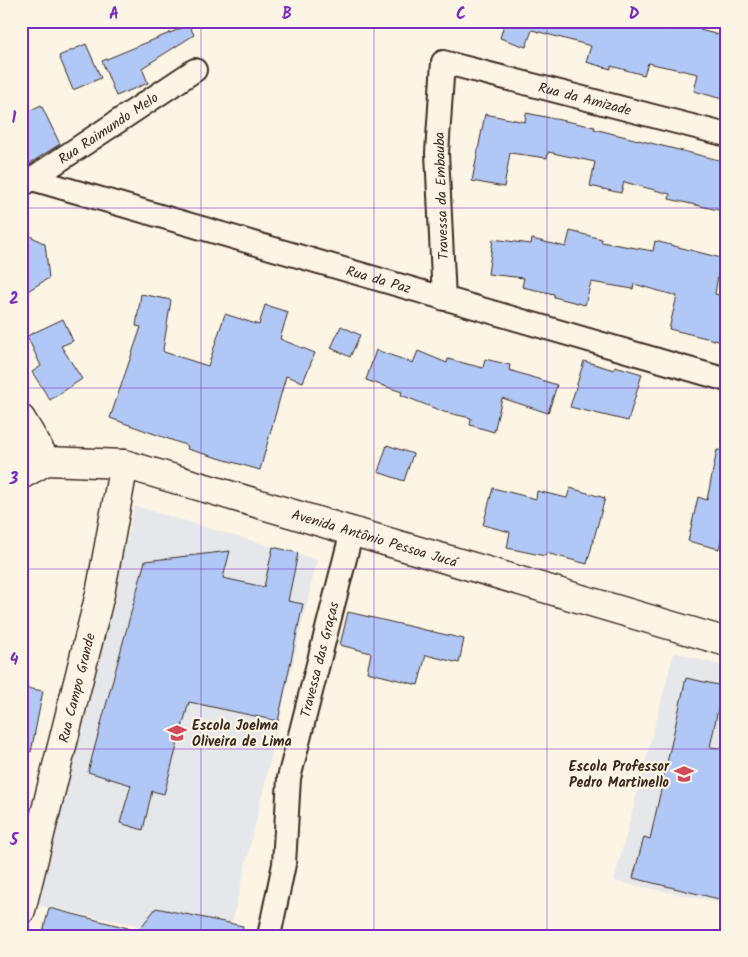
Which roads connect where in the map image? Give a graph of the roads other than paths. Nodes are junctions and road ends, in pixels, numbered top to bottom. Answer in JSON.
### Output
{"nodes":[{"id":1,"x":443,"y":62,"type":"joint"},
{"id":2,"x":195,"y":70,"type":"dead end"},
{"id":3,"x":727,"y":135,"type":"edge"},
{"id":4,"x":27,"y":183,"type":"edge"},
{"id":5,"x":444,"y":299,"type":"junction"},
{"id":6,"x":727,"y":380,"type":"edge"},
{"id":7,"x":21,"y":419,"type":"edge"},
{"id":8,"x":46,"y":461,"type":"junction"},
{"id":9,"x":124,"y":464,"type":"junction"},
{"id":10,"x":21,"y":475,"type":"edge"},
{"id":11,"x":352,"y":531,"type":"junction"},
{"id":12,"x":727,"y":642,"type":"edge"},
{"id":13,"x":21,"y":910,"type":"edge"},
{"id":14,"x":270,"y":936,"type":"edge"}],
"edges":[{"from":1,"to":3,"type":"street","name":"Rua da Amizade"},
{"from":1,"to":5,"type":"street","name":"Travessa da Embauba"},
{"from":2,"to":4,"type":"street","name":"Rua Raimundo Melo"},
{"from":4,"to":5,"type":"street","name":"Rua da Paz"},
{"from":5,"to":6,"type":"street","name":"Rua da Paz"},
{"from":7,"to":8,"type":"street"},
{"from":8,"to":9,"type":"street","name":"Avenida Antônio Pessoa Jucá"},
{"from":8,"to":10,"type":"street"},
{"from":9,"to":11,"type":"street","name":"Avenida Antônio Pessoa Jucá"},
{"from":9,"to":13,"type":"street","name":"Rua Campo Grande"},
{"from":11,"to":12,"type":"street","name":"Avenida Antônio Pessoa Jucá"},
{"from":11,"to":14,"type":"street","name":"Travessa das Graças"}]}
